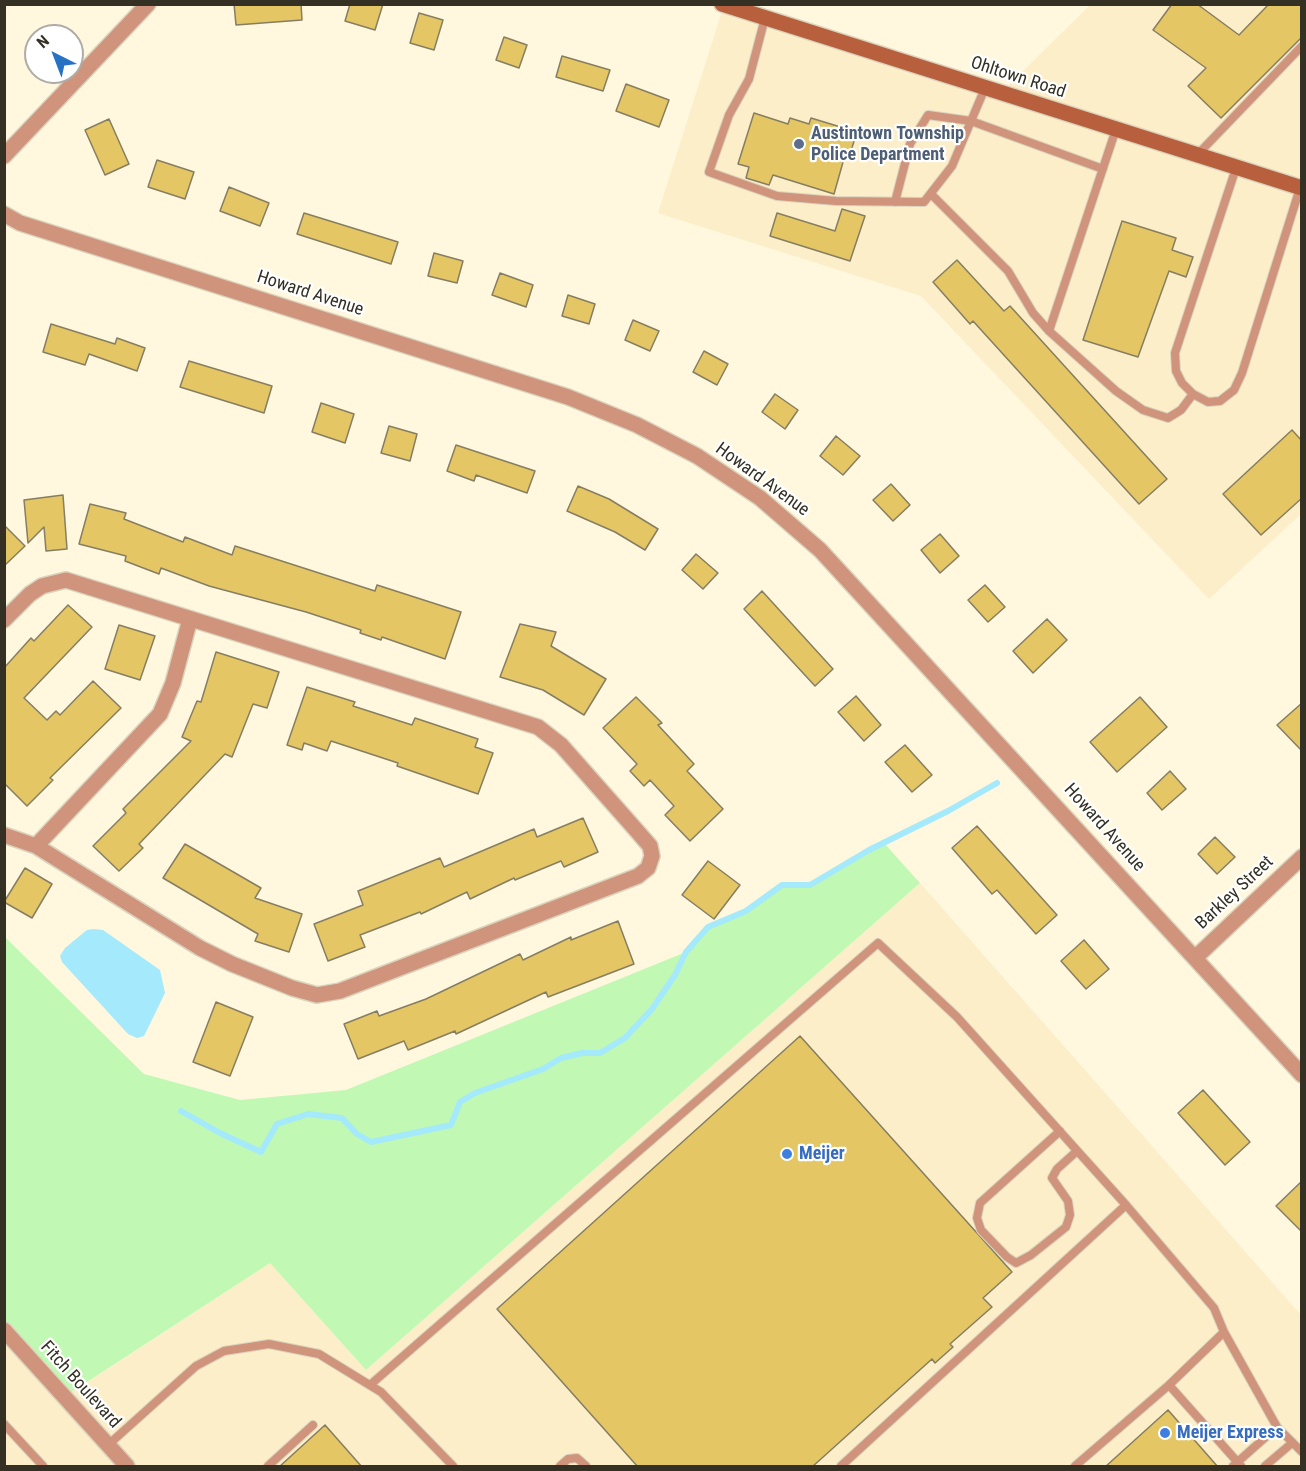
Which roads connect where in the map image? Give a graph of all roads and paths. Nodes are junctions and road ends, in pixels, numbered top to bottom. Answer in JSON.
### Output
{"nodes":[{"id":1,"x":148,"y":4,"type":"edge"},
{"id":2,"x":722,"y":4,"type":"edge"},
{"id":3,"x":765,"y":18,"type":"junction"},
{"id":4,"x":1302,"y":46,"type":"edge"},
{"id":5,"x":985,"y":88,"type":"junction"},
{"id":6,"x":971,"y":121,"type":"junction"},
{"id":7,"x":1116,"y":129,"type":"junction"},
{"id":8,"x":1197,"y":155,"type":"junction"},
{"id":9,"x":4,"y":156,"type":"edge"},
{"id":10,"x":1236,"y":168,"type":"junction"},
{"id":11,"x":1103,"y":169,"type":"junction"},
{"id":12,"x":1301,"y":188,"type":"edge"},
{"id":13,"x":931,"y":194,"type":"junction"},
{"id":14,"x":895,"y":202,"type":"junction"},
{"id":15,"x":4,"y":214,"type":"edge"},
{"id":16,"x":1049,"y":331,"type":"junction"},
{"id":17,"x":1193,"y":394,"type":"junction"},
{"id":18,"x":190,"y":619,"type":"junction"},
{"id":19,"x":4,"y":621,"type":"edge"},
{"id":20,"x":4,"y":835,"type":"edge"},
{"id":21,"x":36,"y":846,"type":"junction"},
{"id":22,"x":1302,"y":857,"type":"edge"},
{"id":23,"x":1195,"y":958,"type":"junction"},
{"id":24,"x":1302,"y":1076,"type":"edge"},
{"id":25,"x":1060,"y":1131,"type":"junction"},
{"id":26,"x":1077,"y":1150,"type":"junction"},
{"id":27,"x":1126,"y":1205,"type":"junction"},
{"id":28,"x":4,"y":1330,"type":"edge"},
{"id":29,"x":1224,"y":1332,"type":"junction"},
{"id":30,"x":370,"y":1385,"type":"junction"},
{"id":31,"x":1169,"y":1385,"type":"junction"},
{"id":32,"x":4,"y":1424,"type":"edge"},
{"id":33,"x":313,"y":1425,"type":"dead end"},
{"id":34,"x":1277,"y":1427,"type":"junction"},
{"id":35,"x":1292,"y":1443,"type":"junction"},
{"id":36,"x":108,"y":1445,"type":"junction"},
{"id":37,"x":1302,"y":1452,"type":"edge"},
{"id":38,"x":1238,"y":1465,"type":"edge"},
{"id":39,"x":43,"y":1467,"type":"edge"},
{"id":40,"x":127,"y":1467,"type":"edge"},
{"id":41,"x":268,"y":1467,"type":"edge"},
{"id":42,"x":453,"y":1467,"type":"edge"},
{"id":43,"x":560,"y":1467,"type":"edge"},
{"id":44,"x":586,"y":1467,"type":"edge"},
{"id":45,"x":841,"y":1467,"type":"edge"},
{"id":46,"x":1075,"y":1467,"type":"edge"},
{"id":47,"x":1265,"y":1467,"type":"edge"}],
"edges":[{"from":1,"to":9,"type":"street"},
{"from":2,"to":3,"type":"street","name":"Ohltown Road"},
{"from":3,"to":5,"type":"street","name":"Ohltown Road"},
{"from":3,"to":14,"type":"lane"},
{"from":4,"to":8,"type":"lane"},
{"from":5,"to":6,"type":"lane"},
{"from":5,"to":7,"type":"street","name":"Ohltown Road"},
{"from":6,"to":11,"type":"lane"},
{"from":6,"to":13,"type":"lane"},
{"from":6,"to":14,"type":"lane"},
{"from":7,"to":8,"type":"street","name":"Ohltown Road"},
{"from":7,"to":11,"type":"lane"},
{"from":8,"to":10,"type":"street","name":"Ohltown Road"},
{"from":10,"to":12,"type":"street","name":"Ohltown Road"},
{"from":10,"to":17,"type":"lane"},
{"from":11,"to":16,"type":"lane"},
{"from":12,"to":17,"type":"lane"},
{"from":13,"to":14,"type":"lane"},
{"from":13,"to":16,"type":"lane"},
{"from":15,"to":23,"type":"street","name":"Howard Avenue"},
{"from":16,"to":17,"type":"lane"},
{"from":18,"to":19,"type":"street"},
{"from":18,"to":21,"type":"street"},
{"from":18,"to":21,"type":"street"},
{"from":20,"to":21,"type":"street"},
{"from":22,"to":23,"type":"street","name":"Barkley Street"},
{"from":23,"to":24,"type":"street","name":"Howard Avenue"},
{"from":25,"to":26,"type":"lane"},
{"from":25,"to":26,"type":"lane"},
{"from":25,"to":30,"type":"lane"},
{"from":26,"to":27,"type":"lane"},
{"from":27,"to":29,"type":"lane"},
{"from":27,"to":45,"type":"lane"},
{"from":28,"to":36,"type":"street","name":"Fitch Boulevard"},
{"from":29,"to":31,"type":"lane"},
{"from":29,"to":34,"type":"lane"},
{"from":30,"to":36,"type":"lane"},
{"from":30,"to":42,"type":"lane"},
{"from":31,"to":38,"type":"lane"},
{"from":31,"to":46,"type":"lane"},
{"from":32,"to":39,"type":"lane"},
{"from":33,"to":41,"type":"lane"},
{"from":34,"to":35,"type":"lane"},
{"from":34,"to":38,"type":"lane"},
{"from":35,"to":37,"type":"lane"},
{"from":35,"to":47,"type":"lane"},
{"from":36,"to":40,"type":"street","name":"Fitch Boulevard"},
{"from":43,"to":44,"type":"lane"}]}
